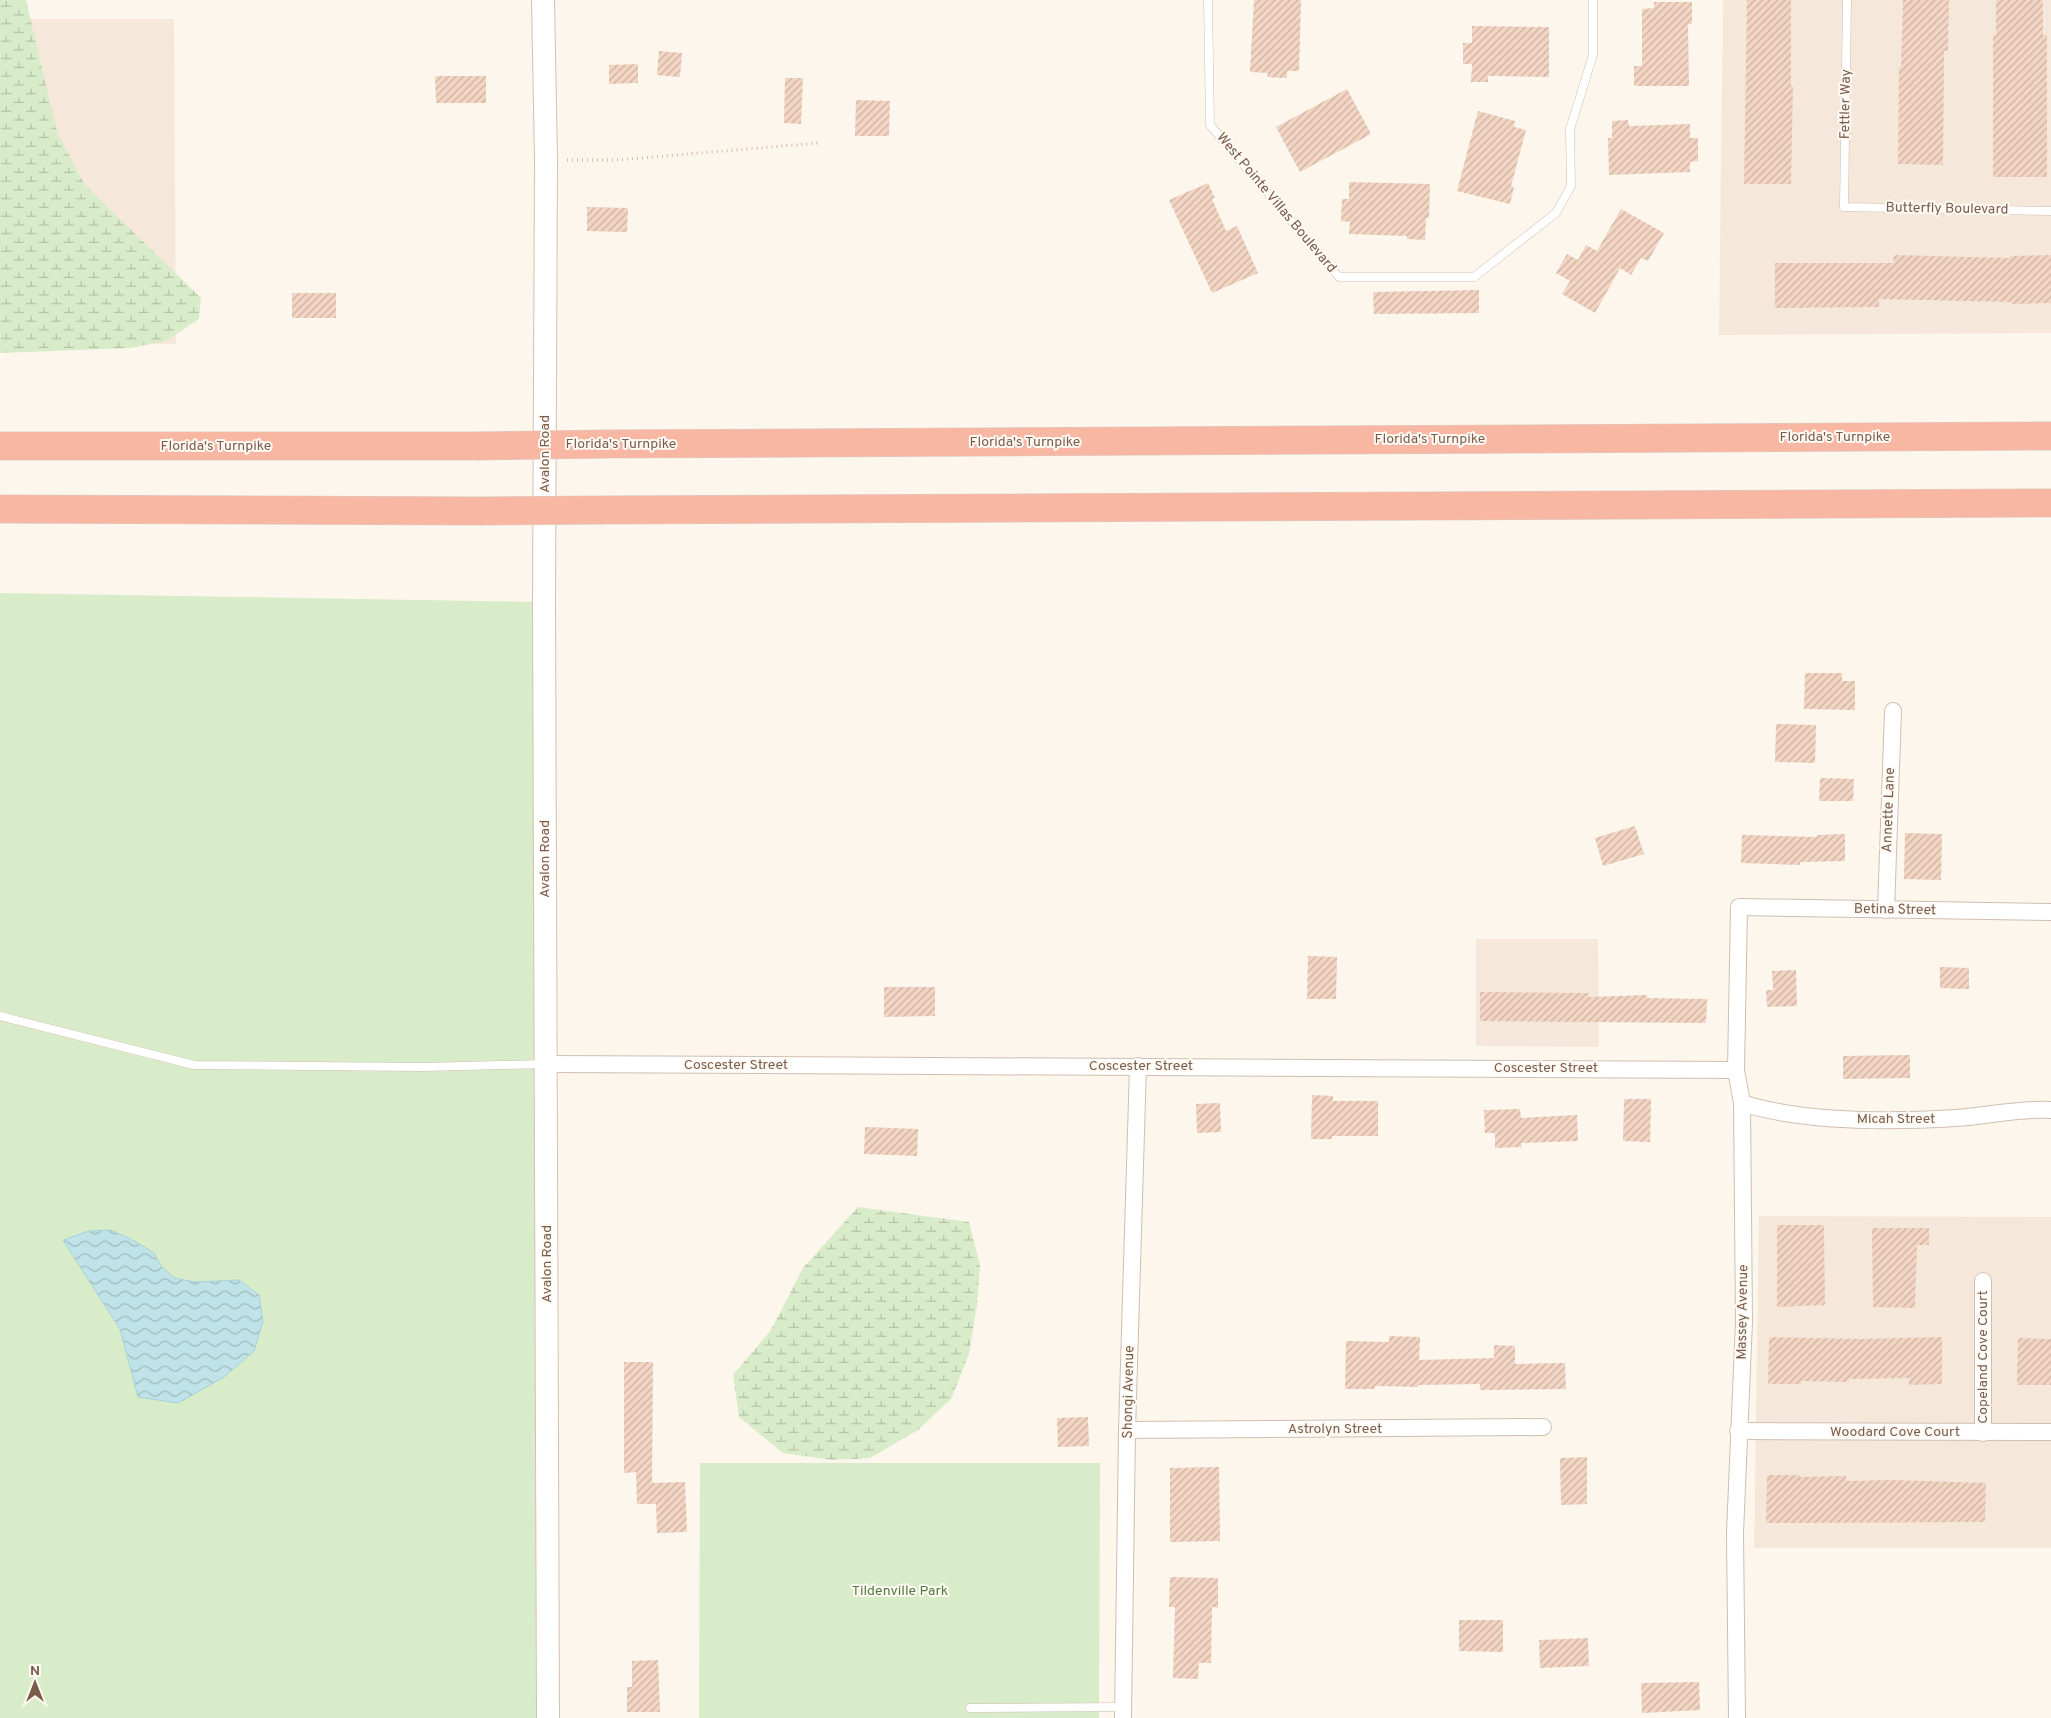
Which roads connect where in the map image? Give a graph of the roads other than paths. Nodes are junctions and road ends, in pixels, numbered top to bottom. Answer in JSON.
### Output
{"nodes":[{"id":1,"x":544,"y":0,"type":"edge"},
{"id":2,"x":1208,"y":0,"type":"edge"},
{"id":3,"x":1593,"y":0,"type":"edge"},
{"id":4,"x":1847,"y":0,"type":"edge"},
{"id":5,"x":1844,"y":207,"type":"joint"},
{"id":6,"x":2051,"y":211,"type":"edge"},
{"id":7,"x":2051,"y":436,"type":"edge"},
{"id":8,"x":0,"y":446,"type":"edge"},
{"id":9,"x":2051,"y":502,"type":"edge"},
{"id":10,"x":0,"y":509,"type":"edge"},
{"id":11,"x":1892,"y":711,"type":"dead end"},
{"id":12,"x":1739,"y":908,"type":"joint"},
{"id":13,"x":1886,"y":910,"type":"junction"},
{"id":14,"x":2051,"y":912,"type":"edge"},
{"id":15,"x":0,"y":1016,"type":"edge"},
{"id":16,"x":547,"y":1064,"type":"junction"},
{"id":17,"x":1138,"y":1066,"type":"junction"},
{"id":18,"x":1736,"y":1070,"type":"junction"},
{"id":19,"x":1742,"y":1103,"type":"junction"},
{"id":20,"x":2051,"y":1110,"type":"edge"},
{"id":21,"x":1983,"y":1281,"type":"dead end"},
{"id":22,"x":1543,"y":1427,"type":"dead end"},
{"id":23,"x":1127,"y":1430,"type":"junction"},
{"id":24,"x":1738,"y":1431,"type":"junction"},
{"id":25,"x":2051,"y":1432,"type":"edge"},
{"id":26,"x":1983,"y":1433,"type":"junction"},
{"id":27,"x":970,"y":1708,"type":"dead end"},
{"id":28,"x":1123,"y":1712,"type":"edge"},
{"id":29,"x":548,"y":1718,"type":"edge"},
{"id":30,"x":1737,"y":1718,"type":"edge"}],
"edges":[{"from":1,"to":16,"type":"main road","name":"Avalon Road"},
{"from":2,"to":3,"type":"lane","name":"West Pointe Villas Boulevard"},
{"from":4,"to":5,"type":"lane","name":"Fettler Way"},
{"from":5,"to":6,"type":"lane","name":"Butterfly Boulevard"},
{"from":7,"to":8,"type":"highway","name":"Florida's Turnpike","bridge":true},
{"from":9,"to":10,"type":"highway","bridge":true},
{"from":11,"to":13,"type":"street","name":"Annette Lane"},
{"from":12,"to":13,"type":"street","name":"Betina Street"},
{"from":12,"to":18,"type":"street","name":"Massey Avenue"},
{"from":13,"to":14,"type":"street","name":"Betina Street"},
{"from":15,"to":16,"type":"lane"},
{"from":16,"to":17,"type":"street","name":"Coscester Street"},
{"from":16,"to":29,"type":"main road","name":"Avalon Road"},
{"from":17,"to":18,"type":"street","name":"Coscester Street"},
{"from":17,"to":23,"type":"street","name":"Shongi Avenue"},
{"from":18,"to":19,"type":"street","name":"Massey Avenue"},
{"from":19,"to":20,"type":"street","name":"Micah Street"},
{"from":19,"to":24,"type":"street","name":"Massey Avenue"},
{"from":21,"to":26,"type":"street","name":"Copeland Cove Court"},
{"from":22,"to":23,"type":"street","name":"Astrolyn Street"},
{"from":23,"to":28,"type":"street","name":"Shongi Avenue"},
{"from":24,"to":26,"type":"street","name":"Woodard Cove Court"},
{"from":24,"to":30,"type":"street","name":"Massey Avenue"},
{"from":25,"to":26,"type":"street","name":"Woodard Cove Court"},
{"from":27,"to":28,"type":"lane"}]}
